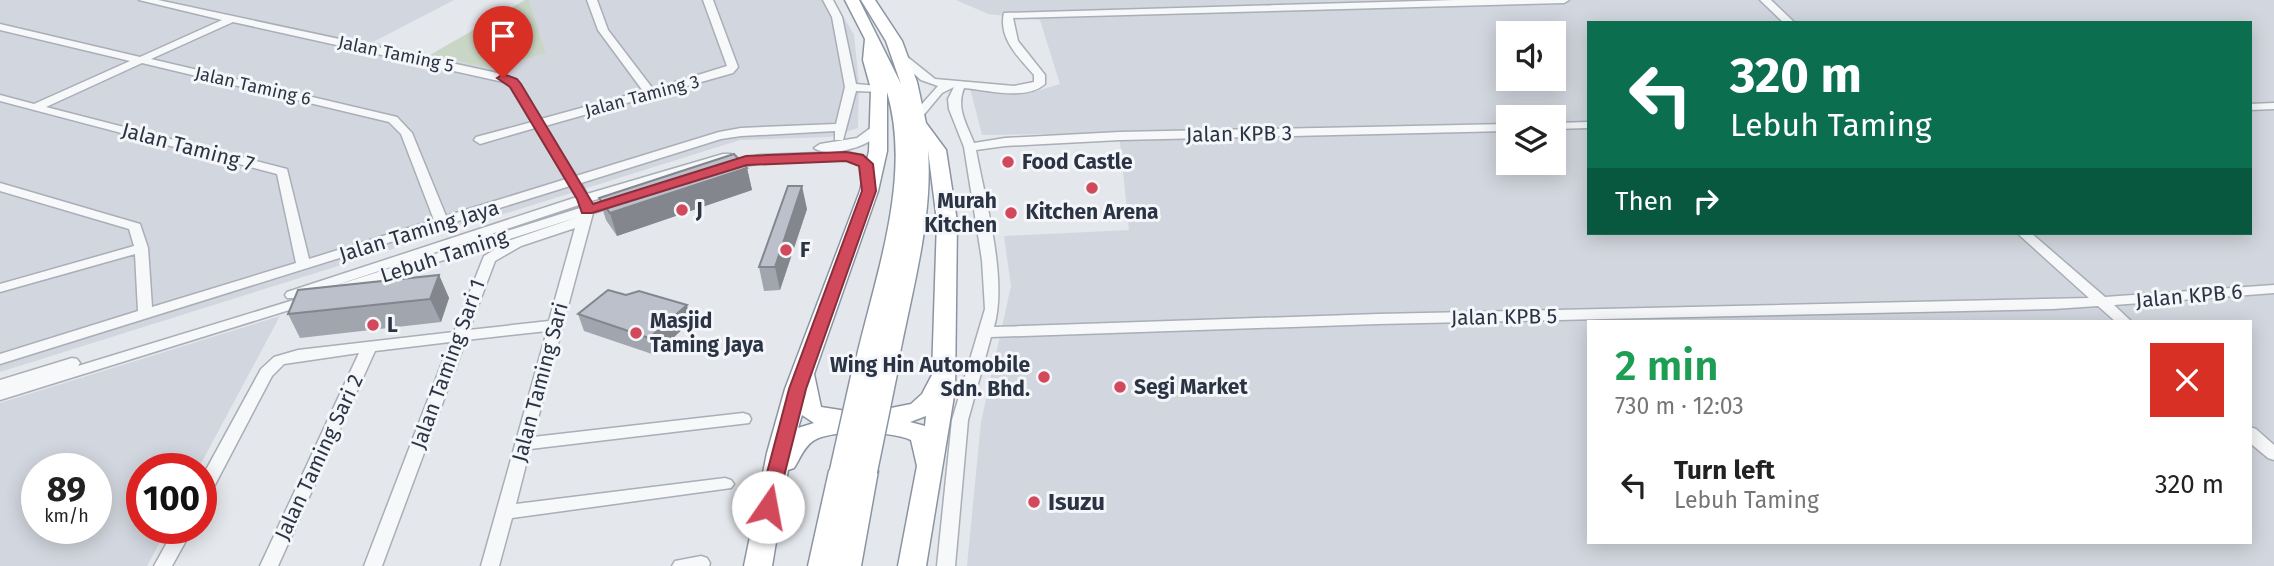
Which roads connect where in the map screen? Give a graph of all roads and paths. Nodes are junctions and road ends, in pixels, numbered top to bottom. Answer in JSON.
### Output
{"nodes":[{"id":1,"x":144,"y":0,"type":"edge"},
{"id":2,"x":592,"y":0,"type":"edge"},
{"id":3,"x":708,"y":0,"type":"edge"},
{"id":4,"x":828,"y":0,"type":"edge"},
{"id":5,"x":852,"y":0,"type":"edge"},
{"id":6,"x":868,"y":0,"type":"edge"},
{"id":7,"x":1564,"y":0,"type":"edge"},
{"id":8,"x":1765,"y":0,"type":"edge"},
{"id":9,"x":233,"y":19,"type":"junction"},
{"id":10,"x":1788,"y":21,"type":"edge"},
{"id":11,"x":0,"y":27,"type":"edge"},
{"id":12,"x":873,"y":39,"type":"junction"},
{"id":13,"x":901,"y":57,"type":"junction"},
{"id":14,"x":141,"y":60,"type":"junction"},
{"id":15,"x":955,"y":84,"type":"junction"},
{"id":16,"x":851,"y":87,"type":"junction"},
{"id":17,"x":879,"y":89,"type":"junction"},
{"id":18,"x":651,"y":94,"type":"junction"},
{"id":19,"x":0,"y":98,"type":"edge"},
{"id":20,"x":2274,"y":106,"type":"edge"},
{"id":21,"x":36,"y":107,"type":"junction"},
{"id":22,"x":2252,"y":107,"type":"edge"},
{"id":23,"x":919,"y":121,"type":"junction"},
{"id":24,"x":538,"y":124,"type":"junction"},
{"id":25,"x":880,"y":124,"type":"junction"},
{"id":26,"x":1587,"y":125,"type":"edge"},
{"id":27,"x":1566,"y":126,"type":"edge"},
{"id":28,"x":842,"y":127,"type":"junction"},
{"id":29,"x":1496,"y":128,"type":"edge"},
{"id":30,"x":481,"y":140,"type":"dead end"},
{"id":31,"x":837,"y":146,"type":"junction"},
{"id":32,"x":970,"y":146,"type":"junction"},
{"id":33,"x":573,"y":183,"type":"junction"},
{"id":34,"x":0,"y":187,"type":"edge"},
{"id":35,"x":869,"y":191,"type":"junction"},
{"id":36,"x":585,"y":210,"type":"junction"},
{"id":37,"x":442,"y":223,"type":"junction"},
{"id":38,"x":2025,"y":235,"type":"edge"},
{"id":39,"x":141,"y":248,"type":"junction"},
{"id":40,"x":304,"y":266,"type":"junction"},
{"id":41,"x":0,"y":288,"type":"edge"},
{"id":42,"x":2274,"y":289,"type":"edge"},
{"id":43,"x":2103,"y":303,"type":"junction"},
{"id":44,"x":145,"y":314,"type":"junction"},
{"id":45,"x":2123,"y":320,"type":"edge"},
{"id":46,"x":556,"y":325,"type":"junction"},
{"id":47,"x":988,"y":332,"type":"junction"},
{"id":48,"x":458,"y":337,"type":"junction"},
{"id":49,"x":369,"y":347,"type":"junction"},
{"id":50,"x":0,"y":359,"type":"edge"},
{"id":51,"x":876,"y":364,"type":"junction"},
{"id":52,"x":807,"y":366,"type":"junction"},
{"id":53,"x":943,"y":366,"type":"junction"},
{"id":54,"x":0,"y":385,"type":"edge"},
{"id":55,"x":0,"y":395,"type":"edge"},
{"id":56,"x":743,"y":419,"type":"dead end"},
{"id":57,"x":2252,"y":435,"type":"edge"},
{"id":58,"x":523,"y":444,"type":"junction"},
{"id":59,"x":2274,"y":454,"type":"edge"},
{"id":60,"x":217,"y":466,"type":"edge"},
{"id":61,"x":853,"y":471,"type":"junction"},
{"id":62,"x":926,"y":479,"type":"junction"},
{"id":63,"x":725,"y":484,"type":"dead end"},
{"id":64,"x":768,"y":507,"type":"junction"},
{"id":65,"x":505,"y":512,"type":"junction"},
{"id":66,"x":175,"y":544,"type":"edge"},
{"id":67,"x":701,"y":563,"type":"dead end"},
{"id":68,"x":163,"y":566,"type":"edge"},
{"id":69,"x":269,"y":566,"type":"edge"},
{"id":70,"x":373,"y":566,"type":"edge"},
{"id":71,"x":490,"y":566,"type":"edge"},
{"id":72,"x":681,"y":566,"type":"edge"},
{"id":73,"x":758,"y":566,"type":"edge"},
{"id":74,"x":822,"y":566,"type":"edge"},
{"id":75,"x":848,"y":566,"type":"edge"},
{"id":76,"x":912,"y":566,"type":"edge"},
{"id":77,"x":946,"y":566,"type":"edge"}],
"edges":[{"from":1,"to":9,"type":"street","name":"Jalan Taming 5"},
{"from":2,"to":18,"type":"street"},
{"from":3,"to":18,"type":"street","name":"Jalan Taming 3"},
{"from":4,"to":16,"type":"street"},
{"from":5,"to":12,"type":"highway"},
{"from":6,"to":13,"type":"highway"},
{"from":7,"to":15,"type":"street"},
{"from":8,"to":10,"type":"street"},
{"from":9,"to":14,"type":"street"},
{"from":9,"to":24,"type":"street","name":"Jalan Taming 5"},
{"from":11,"to":14,"type":"street","name":"Jalan Taming 6"},
{"from":12,"to":17,"type":"highway"},
{"from":12,"to":51,"type":"highway"},
{"from":13,"to":15,"type":"street"},
{"from":13,"to":23,"type":"highway"},
{"from":14,"to":21,"type":"street"},
{"from":14,"to":37,"type":"street","name":"Jalan Taming 6"},
{"from":15,"to":23,"type":"street"},
{"from":15,"to":32,"type":"street"},
{"from":16,"to":17,"type":"street"},
{"from":16,"to":28,"type":"street"},
{"from":17,"to":25,"type":"highway"},
{"from":18,"to":24,"type":"street","name":"Jalan Taming 3"},
{"from":19,"to":21,"type":"street","name":"Jalan Taming 7"},
{"from":20,"to":22,"type":"street"},
{"from":21,"to":40,"type":"street","name":"Jalan Taming 7"},
{"from":23,"to":51,"type":"highway"},
{"from":23,"to":53,"type":"highway"},
{"from":24,"to":30,"type":"street","name":"Jalan Taming 3"},
{"from":24,"to":33,"type":"street","name":"Jalan Taming 5"},
{"from":25,"to":31,"type":"street","name":"Lebuh Taming"},
{"from":25,"to":35,"type":"highway"},
{"from":26,"to":27,"type":"street"},
{"from":28,"to":31,"type":"street"},
{"from":28,"to":33,"type":"street","name":"Jalan Taming Jaya"},
{"from":29,"to":32,"type":"street","name":"Jalan KPB 3"},
{"from":31,"to":36,"type":"street","name":"Lebuh Taming"},
{"from":32,"to":47,"type":"street"},
{"from":33,"to":36,"type":"street","name":"Jalan Taming 5"},
{"from":33,"to":37,"type":"street","name":"Jalan Taming Jaya"},
{"from":34,"to":39,"type":"street"},
{"from":35,"to":36,"type":"street","name":"Lebuh Taming"},
{"from":35,"to":52,"type":"highway"},
{"from":36,"to":46,"type":"street","name":"Jalan Taming Sari"},
{"from":36,"to":48,"type":"street","name":"Jalan Taming Sari 1"},
{"from":36,"to":54,"type":"street","name":"Lebuh Taming"},
{"from":36,"to":55,"type":"street","name":"Lebuh Taming"},
{"from":37,"to":40,"type":"street","name":"Jalan Taming Jaya"},
{"from":38,"to":43,"type":"street"},
{"from":39,"to":41,"type":"street"},
{"from":39,"to":44,"type":"street"},
{"from":40,"to":44,"type":"street","name":"Jalan Taming Jaya"},
{"from":42,"to":43,"type":"street","name":"Jalan KPB 6"},
{"from":43,"to":45,"type":"street"},
{"from":43,"to":47,"type":"street","name":"Jalan KPB 5"},
{"from":44,"to":50,"type":"street","name":"Jalan Taming Jaya"},
{"from":46,"to":48,"type":"street"},
{"from":46,"to":58,"type":"street","name":"Jalan Taming Sari"},
{"from":47,"to":77,"type":"street"},
{"from":48,"to":49,"type":"street"},
{"from":48,"to":70,"type":"street","name":"Jalan Taming Sari 1"},
{"from":49,"to":60,"type":"street"},
{"from":49,"to":69,"type":"street","name":"Jalan Taming Sari 2"},
{"from":51,"to":61,"type":"highway","bridge":true},
{"from":52,"to":53,"type":"highway"},
{"from":52,"to":64,"type":"highway"},
{"from":53,"to":62,"type":"highway"},
{"from":56,"to":58,"type":"street"},
{"from":57,"to":59,"type":"street"},
{"from":58,"to":65,"type":"street","name":"Jalan Taming Sari"},
{"from":61,"to":74,"type":"highway"},
{"from":61,"to":75,"type":"highway"},
{"from":62,"to":64,"type":"highway"},
{"from":62,"to":76,"type":"highway"},
{"from":63,"to":65,"type":"street"},
{"from":64,"to":73,"type":"highway"},
{"from":65,"to":71,"type":"street","name":"Jalan Taming Sari"},
{"from":66,"to":68,"type":"street"},
{"from":67,"to":72,"type":"street"}]}
